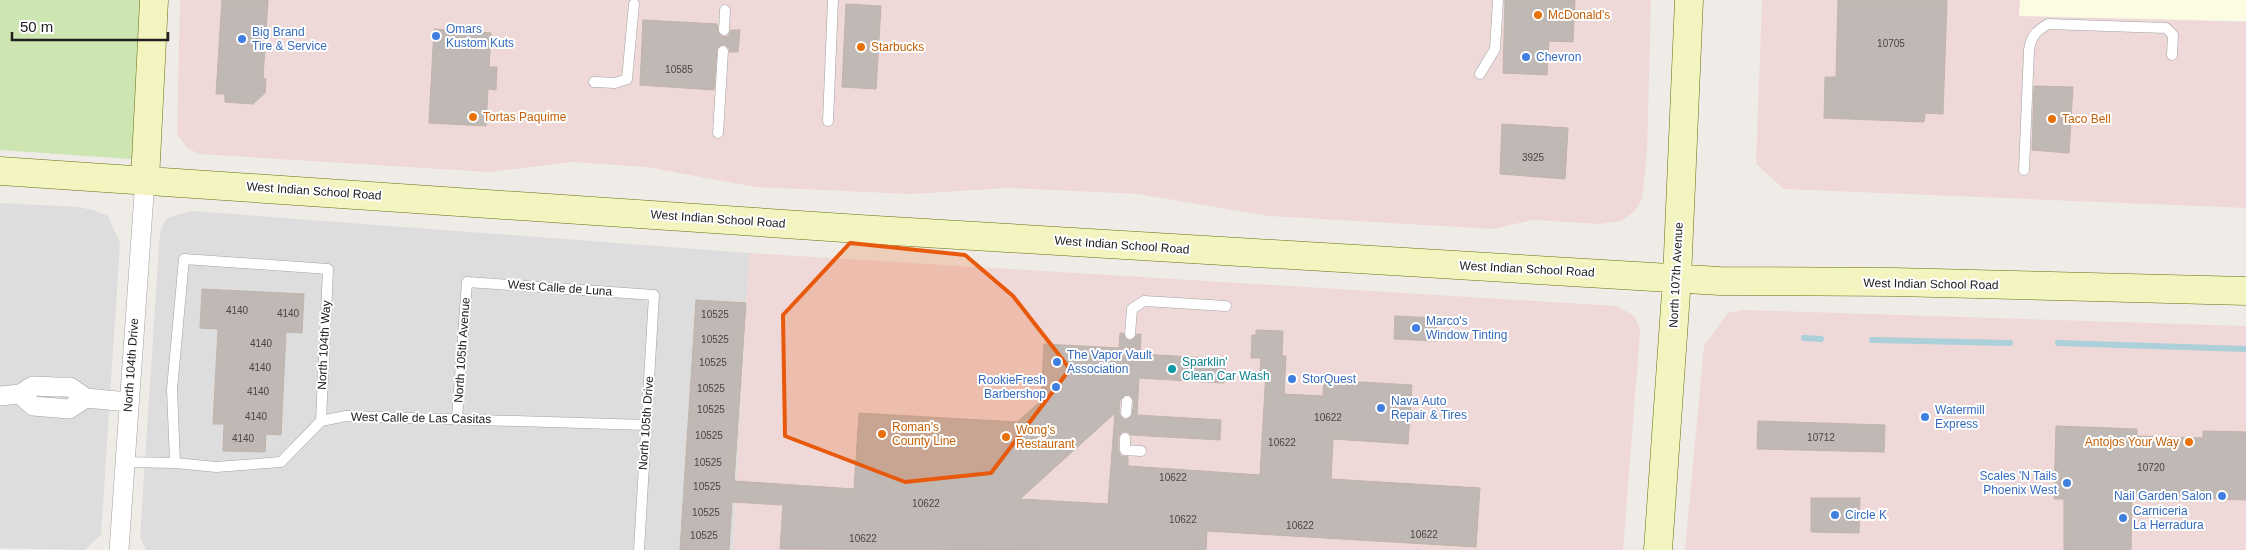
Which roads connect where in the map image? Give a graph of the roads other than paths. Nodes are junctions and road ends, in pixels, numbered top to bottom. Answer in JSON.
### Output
{"nodes":[{"id":1,"x":154,"y":0,"type":"edge"},
{"id":2,"x":833,"y":0,"type":"edge"},
{"id":3,"x":1498,"y":0,"type":"edge"},
{"id":4,"x":1689,"y":0,"type":"edge"},
{"id":5,"x":634,"y":4,"type":"dead end"},
{"id":6,"x":725,"y":10,"type":"dead end"},
{"id":7,"x":724,"y":30,"type":"dead end"},
{"id":8,"x":723,"y":51,"type":"dead end"},
{"id":9,"x":2172,"y":55,"type":"dead end"},
{"id":10,"x":1480,"y":74,"type":"dead end"},
{"id":11,"x":594,"y":82,"type":"dead end"},
{"id":12,"x":828,"y":121,"type":"dead end"},
{"id":13,"x":718,"y":133,"type":"dead end"},
{"id":14,"x":2024,"y":170,"type":"dead end"},
{"id":15,"x":0,"y":171,"type":"edge"},
{"id":16,"x":145,"y":180,"type":"junction"},
{"id":17,"x":1677,"y":278,"type":"junction"},
{"id":18,"x":467,"y":282,"type":"joint"},
{"id":19,"x":2246,"y":291,"type":"edge"},
{"id":20,"x":654,"y":295,"type":"joint"},
{"id":21,"x":1226,"y":306,"type":"dead end"},
{"id":22,"x":1130,"y":334,"type":"dead end"},
{"id":23,"x":55,"y":386,"type":"junction"},
{"id":24,"x":20,"y":394,"type":"junction"},
{"id":25,"x":0,"y":396,"type":"edge"},
{"id":26,"x":86,"y":398,"type":"junction"},
{"id":27,"x":1127,"y":400,"type":"dead end"},
{"id":28,"x":128,"y":402,"type":"junction"},
{"id":29,"x":54,"y":408,"type":"junction"},
{"id":30,"x":1126,"y":413,"type":"dead end"},
{"id":31,"x":456,"y":418,"type":"junction"},
{"id":32,"x":321,"y":421,"type":"junction"},
{"id":33,"x":646,"y":425,"type":"junction"},
{"id":34,"x":1125,"y":438,"type":"dead end"},
{"id":35,"x":1141,"y":451,"type":"dead end"},
{"id":36,"x":124,"y":462,"type":"junction"},
{"id":37,"x":175,"y":463,"type":"junction"},
{"id":38,"x":119,"y":550,"type":"edge"},
{"id":39,"x":638,"y":550,"type":"edge"},
{"id":40,"x":1658,"y":550,"type":"edge"}],
"edges":[{"from":1,"to":16,"type":"main road"},
{"from":2,"to":12,"type":"lane"},
{"from":3,"to":10,"type":"lane"},
{"from":4,"to":17,"type":"main road","name":"North 107th Avenue"},
{"from":5,"to":11,"type":"lane"},
{"from":6,"to":7,"type":"lane"},
{"from":8,"to":13,"type":"lane"},
{"from":9,"to":14,"type":"lane"},
{"from":15,"to":16,"type":"main road","name":"West Indian School Road"},
{"from":16,"to":17,"type":"main road","name":"West Indian School Road"},
{"from":16,"to":28,"type":"street","name":"North 104th Drive"},
{"from":17,"to":19,"type":"main road","name":"West Indian School Road"},
{"from":17,"to":40,"type":"main road","name":"North 107th Avenue"},
{"from":18,"to":20,"type":"lane","name":"West Calle de Luna"},
{"from":18,"to":31,"type":"lane","name":"North 105th Avenue"},
{"from":20,"to":33,"type":"lane","name":"North 105th Drive"},
{"from":21,"to":22,"type":"lane"},
{"from":23,"to":24,"type":"street"},
{"from":23,"to":26,"type":"street"},
{"from":23,"to":29,"type":"street"},
{"from":24,"to":25,"type":"street"},
{"from":24,"to":29,"type":"street"},
{"from":26,"to":28,"type":"street"},
{"from":26,"to":29,"type":"street"},
{"from":27,"to":30,"type":"lane"},
{"from":28,"to":36,"type":"street","name":"North 104th Drive"},
{"from":31,"to":32,"type":"lane","name":"West Calle de Las Casitas"},
{"from":31,"to":33,"type":"lane","name":"West Calle de Las Casitas"},
{"from":32,"to":37,"type":"lane"},
{"from":32,"to":37,"type":"lane","name":"North 104th Way"},
{"from":33,"to":39,"type":"lane","name":"North 105th Drive"},
{"from":34,"to":35,"type":"lane"},
{"from":36,"to":37,"type":"lane"},
{"from":36,"to":38,"type":"street","name":"North 104th Drive"}]}
